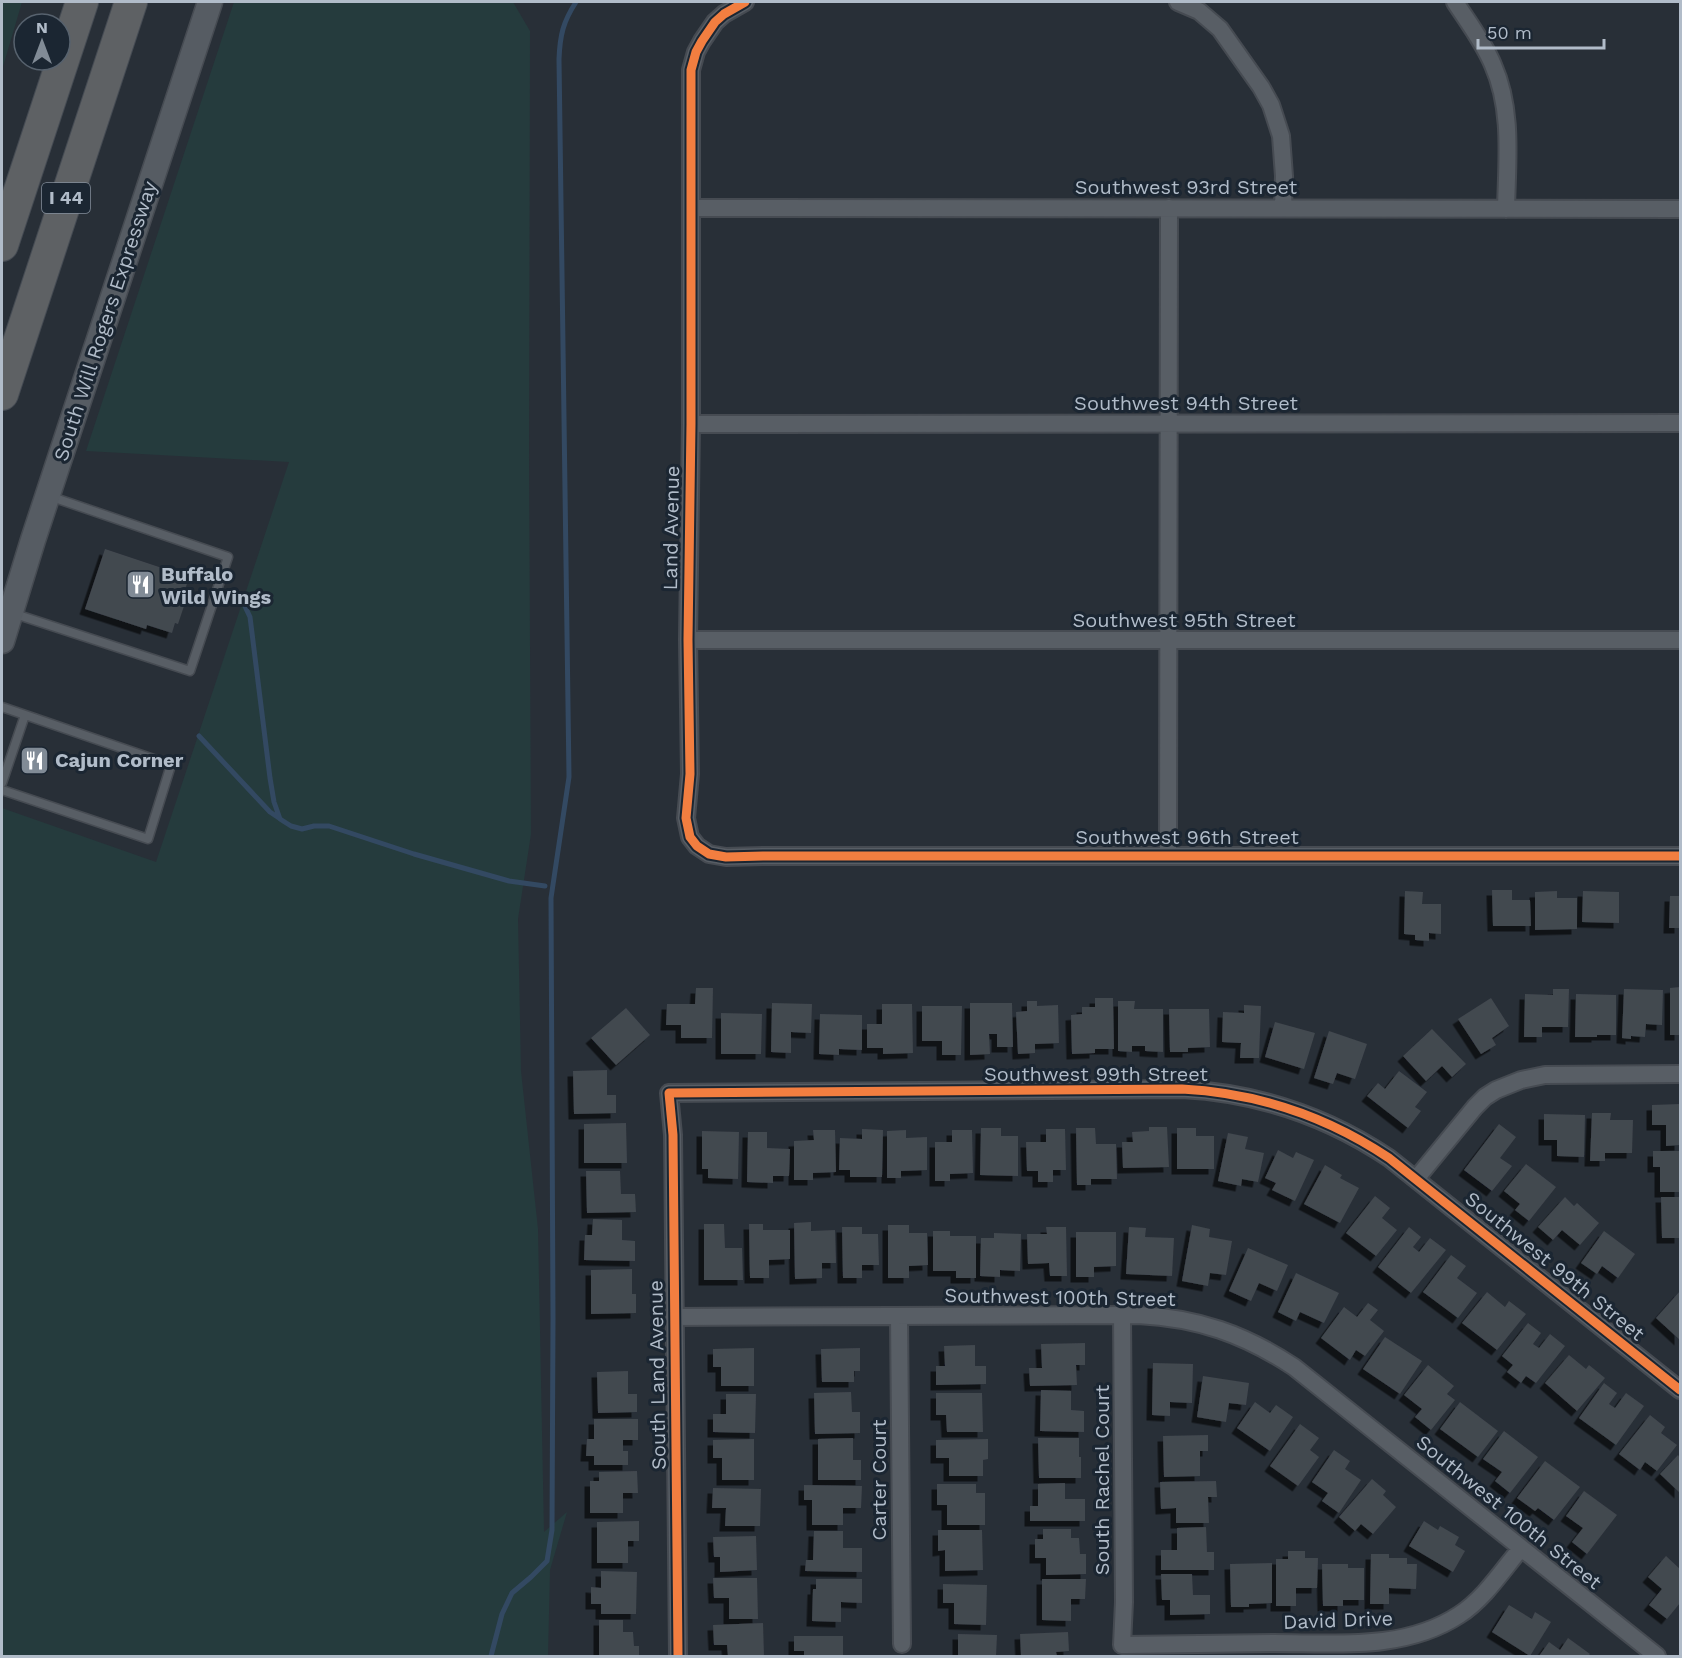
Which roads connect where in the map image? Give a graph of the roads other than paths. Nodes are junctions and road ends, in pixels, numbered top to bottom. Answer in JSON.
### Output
{"nodes":[{"id":1,"x":82,"y":2,"type":"edge"},
{"id":2,"x":131,"y":2,"type":"edge"},
{"id":3,"x":210,"y":2,"type":"edge"},
{"id":4,"x":745,"y":2,"type":"edge"},
{"id":5,"x":1178,"y":2,"type":"edge"},
{"id":6,"x":1455,"y":2,"type":"edge"},
{"id":7,"x":691,"y":208,"type":"junction"},
{"id":8,"x":1168,"y":208,"type":"junction"},
{"id":9,"x":1283,"y":208,"type":"junction"},
{"id":10,"x":1506,"y":209,"type":"junction"},
{"id":11,"x":1680,"y":209,"type":"edge"},
{"id":12,"x":2,"y":245,"type":"edge"},
{"id":13,"x":2,"y":394,"type":"edge"},
{"id":14,"x":1680,"y":423,"type":"edge"},
{"id":15,"x":691,"y":424,"type":"junction"},
{"id":16,"x":1168,"y":424,"type":"junction"},
{"id":17,"x":48,"y":496,"type":"junction"},
{"id":18,"x":11,"y":613,"type":"junction"},
{"id":19,"x":688,"y":640,"type":"junction"},
{"id":20,"x":1680,"y":640,"type":"edge"},
{"id":21,"x":2,"y":641,"type":"edge"},
{"id":22,"x":1167,"y":641,"type":"junction"},
{"id":23,"x":2,"y":707,"type":"edge"},
{"id":24,"x":25,"y":715,"type":"junction"},
{"id":25,"x":2,"y":783,"type":"edge"},
{"id":26,"x":2,"y":790,"type":"edge"},
{"id":27,"x":697,"y":846,"type":"joint"},
{"id":28,"x":1168,"y":855,"type":"junction"},
{"id":29,"x":1680,"y":856,"type":"edge"},
{"id":30,"x":1680,"y":1074,"type":"edge"},
{"id":31,"x":669,"y":1092,"type":"joint"},
{"id":32,"x":1416,"y":1179,"type":"junction"},
{"id":33,"x":1122,"y":1314,"type":"junction"},
{"id":34,"x":900,"y":1316,"type":"junction"},
{"id":35,"x":674,"y":1317,"type":"junction"},
{"id":36,"x":1680,"y":1390,"type":"edge"},
{"id":37,"x":1521,"y":1548,"type":"junction"},
{"id":38,"x":902,"y":1644,"type":"dead end"},
{"id":39,"x":1122,"y":1645,"type":"joint"},
{"id":40,"x":678,"y":1656,"type":"edge"},
{"id":41,"x":1657,"y":1656,"type":"edge"}],
"edges":[{"from":1,"to":12,"type":"highway","number":"I 44"},
{"from":2,"to":13,"type":"highway","number":"I 44"},
{"from":3,"to":17,"type":"main road","name":"South Will Rogers Expressway"},
{"from":4,"to":7,"type":"street","name":"Land Avenue"},
{"from":5,"to":9,"type":"street"},
{"from":6,"to":10,"type":"street"},
{"from":7,"to":8,"type":"street","name":"Southwest 93rd Street"},
{"from":7,"to":15,"type":"street","name":"Land Avenue"},
{"from":8,"to":9,"type":"street","name":"Southwest 93rd Street"},
{"from":8,"to":16,"type":"street"},
{"from":9,"to":10,"type":"street","name":"Southwest 93rd Street"},
{"from":10,"to":11,"type":"street","name":"Southwest 93rd Street"},
{"from":14,"to":16,"type":"street","name":"Southwest 94th Street"},
{"from":15,"to":16,"type":"street","name":"Southwest 94th Street"},
{"from":15,"to":19,"type":"street","name":"Land Avenue"},
{"from":16,"to":22,"type":"street"},
{"from":17,"to":18,"type":"main road","name":"South Will Rogers Expressway"},
{"from":17,"to":18,"type":"lane"},
{"from":18,"to":21,"type":"main road","name":"South Will Rogers Expressway"},
{"from":19,"to":22,"type":"street","name":"Southwest 95th Street"},
{"from":19,"to":27,"type":"street","name":"Land Avenue"},
{"from":20,"to":22,"type":"street","name":"Southwest 95th Street"},
{"from":22,"to":28,"type":"street"},
{"from":23,"to":24,"type":"lane"},
{"from":24,"to":25,"type":"lane"},
{"from":24,"to":26,"type":"lane"},
{"from":27,"to":28,"type":"street","name":"Southwest 96th Street"},
{"from":28,"to":29,"type":"street","name":"Southwest 96th Street"},
{"from":30,"to":32,"type":"street"},
{"from":31,"to":32,"type":"street","name":"Southwest 99th Street"},
{"from":31,"to":35,"type":"street","name":"South Land Avenue"},
{"from":32,"to":36,"type":"street","name":"Southwest 99th Street"},
{"from":33,"to":34,"type":"street","name":"Southwest 100th Street"},
{"from":33,"to":37,"type":"street","name":"Southwest 100th Street"},
{"from":33,"to":39,"type":"street","name":"South Rachel Court"},
{"from":34,"to":35,"type":"street","name":"Southwest 100th Street"},
{"from":34,"to":38,"type":"street","name":"Carter Court"},
{"from":35,"to":40,"type":"street","name":"South Land Avenue"},
{"from":37,"to":39,"type":"street","name":"David Drive"},
{"from":37,"to":41,"type":"street","name":"Southwest 100th Street"}]}
